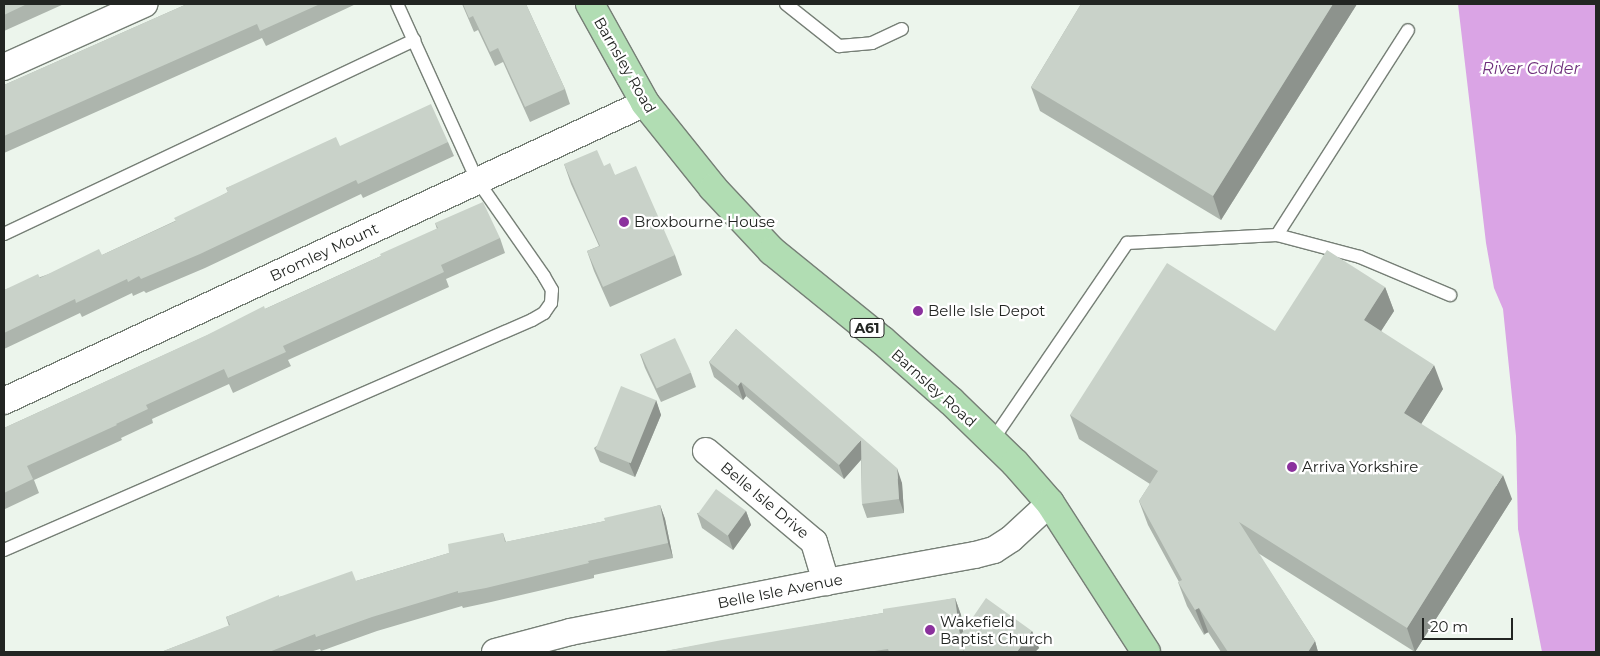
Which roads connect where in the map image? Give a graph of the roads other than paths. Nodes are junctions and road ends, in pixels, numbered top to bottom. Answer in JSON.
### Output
{"nodes":[{"id":1,"x":144,"y":4,"type":"edge"},
{"id":2,"x":397,"y":4,"type":"edge"},
{"id":3,"x":590,"y":4,"type":"edge"},
{"id":4,"x":786,"y":4,"type":"edge"},
{"id":5,"x":902,"y":29,"type":"dead end"},
{"id":6,"x":1408,"y":30,"type":"dead end"},
{"id":7,"x":415,"y":40,"type":"junction"},
{"id":8,"x":4,"y":68,"type":"edge"},
{"id":9,"x":645,"y":103,"type":"junction"},
{"id":10,"x":477,"y":180,"type":"junction"},
{"id":11,"x":4,"y":234,"type":"edge"},
{"id":12,"x":1277,"y":235,"type":"junction"},
{"id":13,"x":1450,"y":295,"type":"dead end"},
{"id":14,"x":4,"y":401,"type":"edge"},
{"id":15,"x":992,"y":441,"type":"junction"},
{"id":16,"x":706,"y":452,"type":"dead end"},
{"id":17,"x":1050,"y":503,"type":"junction"},
{"id":18,"x":4,"y":550,"type":"edge"},
{"id":19,"x":826,"y":582,"type":"junction"},
{"id":20,"x":495,"y":652,"type":"edge"},
{"id":21,"x":1146,"y":652,"type":"edge"}],
"edges":[{"from":1,"to":8,"type":"street"},
{"from":2,"to":7,"type":"lane"},
{"from":3,"to":9,"type":"main road","name":"Barnsley Road","number":"A61"},
{"from":4,"to":5,"type":"lane"},
{"from":6,"to":12,"type":"lane"},
{"from":7,"to":10,"type":"lane"},
{"from":7,"to":11,"type":"lane"},
{"from":9,"to":10,"type":"street","name":"Bromley Mount"},
{"from":9,"to":15,"type":"main road","name":"Barnsley Road","number":"A61"},
{"from":10,"to":14,"type":"street","name":"Bromley Mount"},
{"from":10,"to":18,"type":"lane"},
{"from":12,"to":13,"type":"lane"},
{"from":12,"to":15,"type":"lane"},
{"from":15,"to":17,"type":"main road","name":"Barnsley Road","number":"A61"},
{"from":16,"to":19,"type":"street","name":"Belle Isle Drive"},
{"from":17,"to":19,"type":"street","name":"Belle Isle Avenue"},
{"from":17,"to":21,"type":"main road","name":"Barnsley Road","number":"A61"},
{"from":19,"to":20,"type":"street","name":"Belle Isle Avenue"}]}
